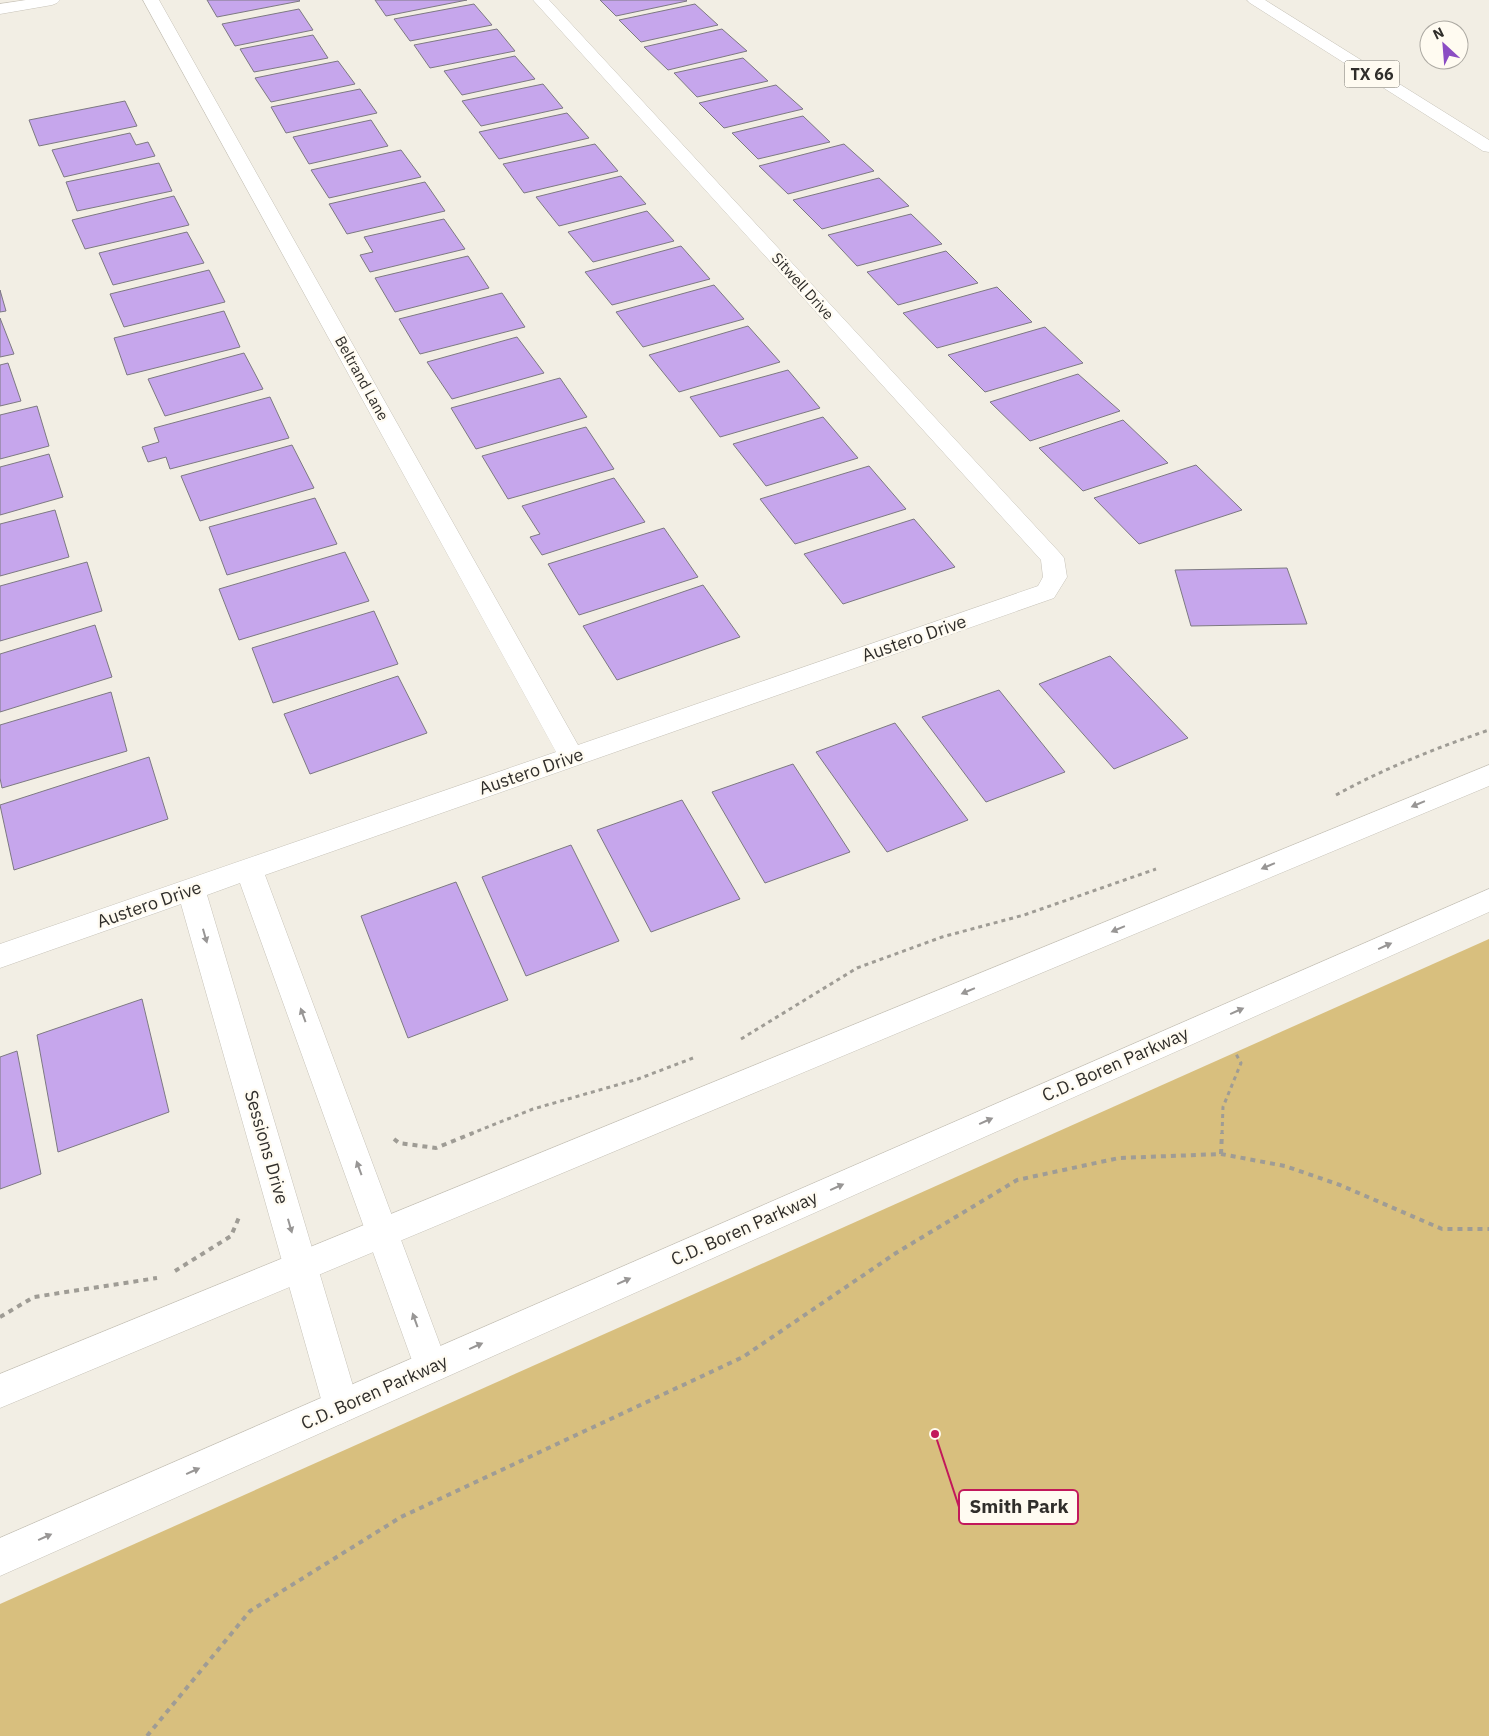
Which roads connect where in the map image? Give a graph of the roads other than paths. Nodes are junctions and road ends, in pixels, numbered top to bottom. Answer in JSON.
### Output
{"nodes":[{"id":1,"x":52,"y":0,"type":"edge"},
{"id":2,"x":151,"y":0,"type":"edge"},
{"id":3,"x":541,"y":0,"type":"edge"},
{"id":4,"x":1255,"y":0,"type":"edge"},
{"id":5,"x":9,"y":5,"type":"edge"},
{"id":6,"x":1489,"y":147,"type":"edge"},
{"id":7,"x":1055,"y":577,"type":"joint"},
{"id":8,"x":572,"y":757,"type":"junction"},
{"id":9,"x":1489,"y":775,"type":"edge"},
{"id":10,"x":250,"y":869,"type":"junction"},
{"id":11,"x":191,"y":889,"type":"junction"},
{"id":12,"x":1489,"y":900,"type":"edge"},
{"id":13,"x":0,"y":956,"type":"edge"},
{"id":14,"x":383,"y":1233,"type":"junction"},
{"id":15,"x":301,"y":1267,"type":"junction"},
{"id":16,"x":431,"y":1366,"type":"junction"},
{"id":17,"x":0,"y":1391,"type":"edge"},
{"id":18,"x":341,"y":1406,"type":"junction"},
{"id":19,"x":0,"y":1557,"type":"edge"}],
"edges":[{"from":1,"to":5,"type":"street"},
{"from":2,"to":8,"type":"street","name":"Beltrand Lane"},
{"from":3,"to":7,"type":"street","name":"Sitwell Drive"},
{"from":4,"to":6,"type":"street","number":"TX 66"},
{"from":7,"to":8,"type":"street","name":"Austero Drive"},
{"from":8,"to":10,"type":"street","name":"Austero Drive"},
{"from":9,"to":14,"type":"street","one_way":true},
{"from":10,"to":11,"type":"street","name":"Austero Drive"},
{"from":14,"to":10,"type":"street","one_way":true},
{"from":11,"to":13,"type":"street","name":"Austero Drive"},
{"from":11,"to":15,"type":"street","name":"Sessions Drive","one_way":true},
{"from":16,"to":12,"type":"street","name":"C.D. Boren Parkway","one_way":true},
{"from":14,"to":15,"type":"street"},
{"from":16,"to":14,"type":"street","one_way":true},
{"from":15,"to":17,"type":"street"},
{"from":15,"to":18,"type":"street","name":"Sessions Drive"},
{"from":16,"to":18,"type":"street","name":"C.D. Boren Parkway"},
{"from":19,"to":18,"type":"street","name":"C.D. Boren Parkway","one_way":true}]}
